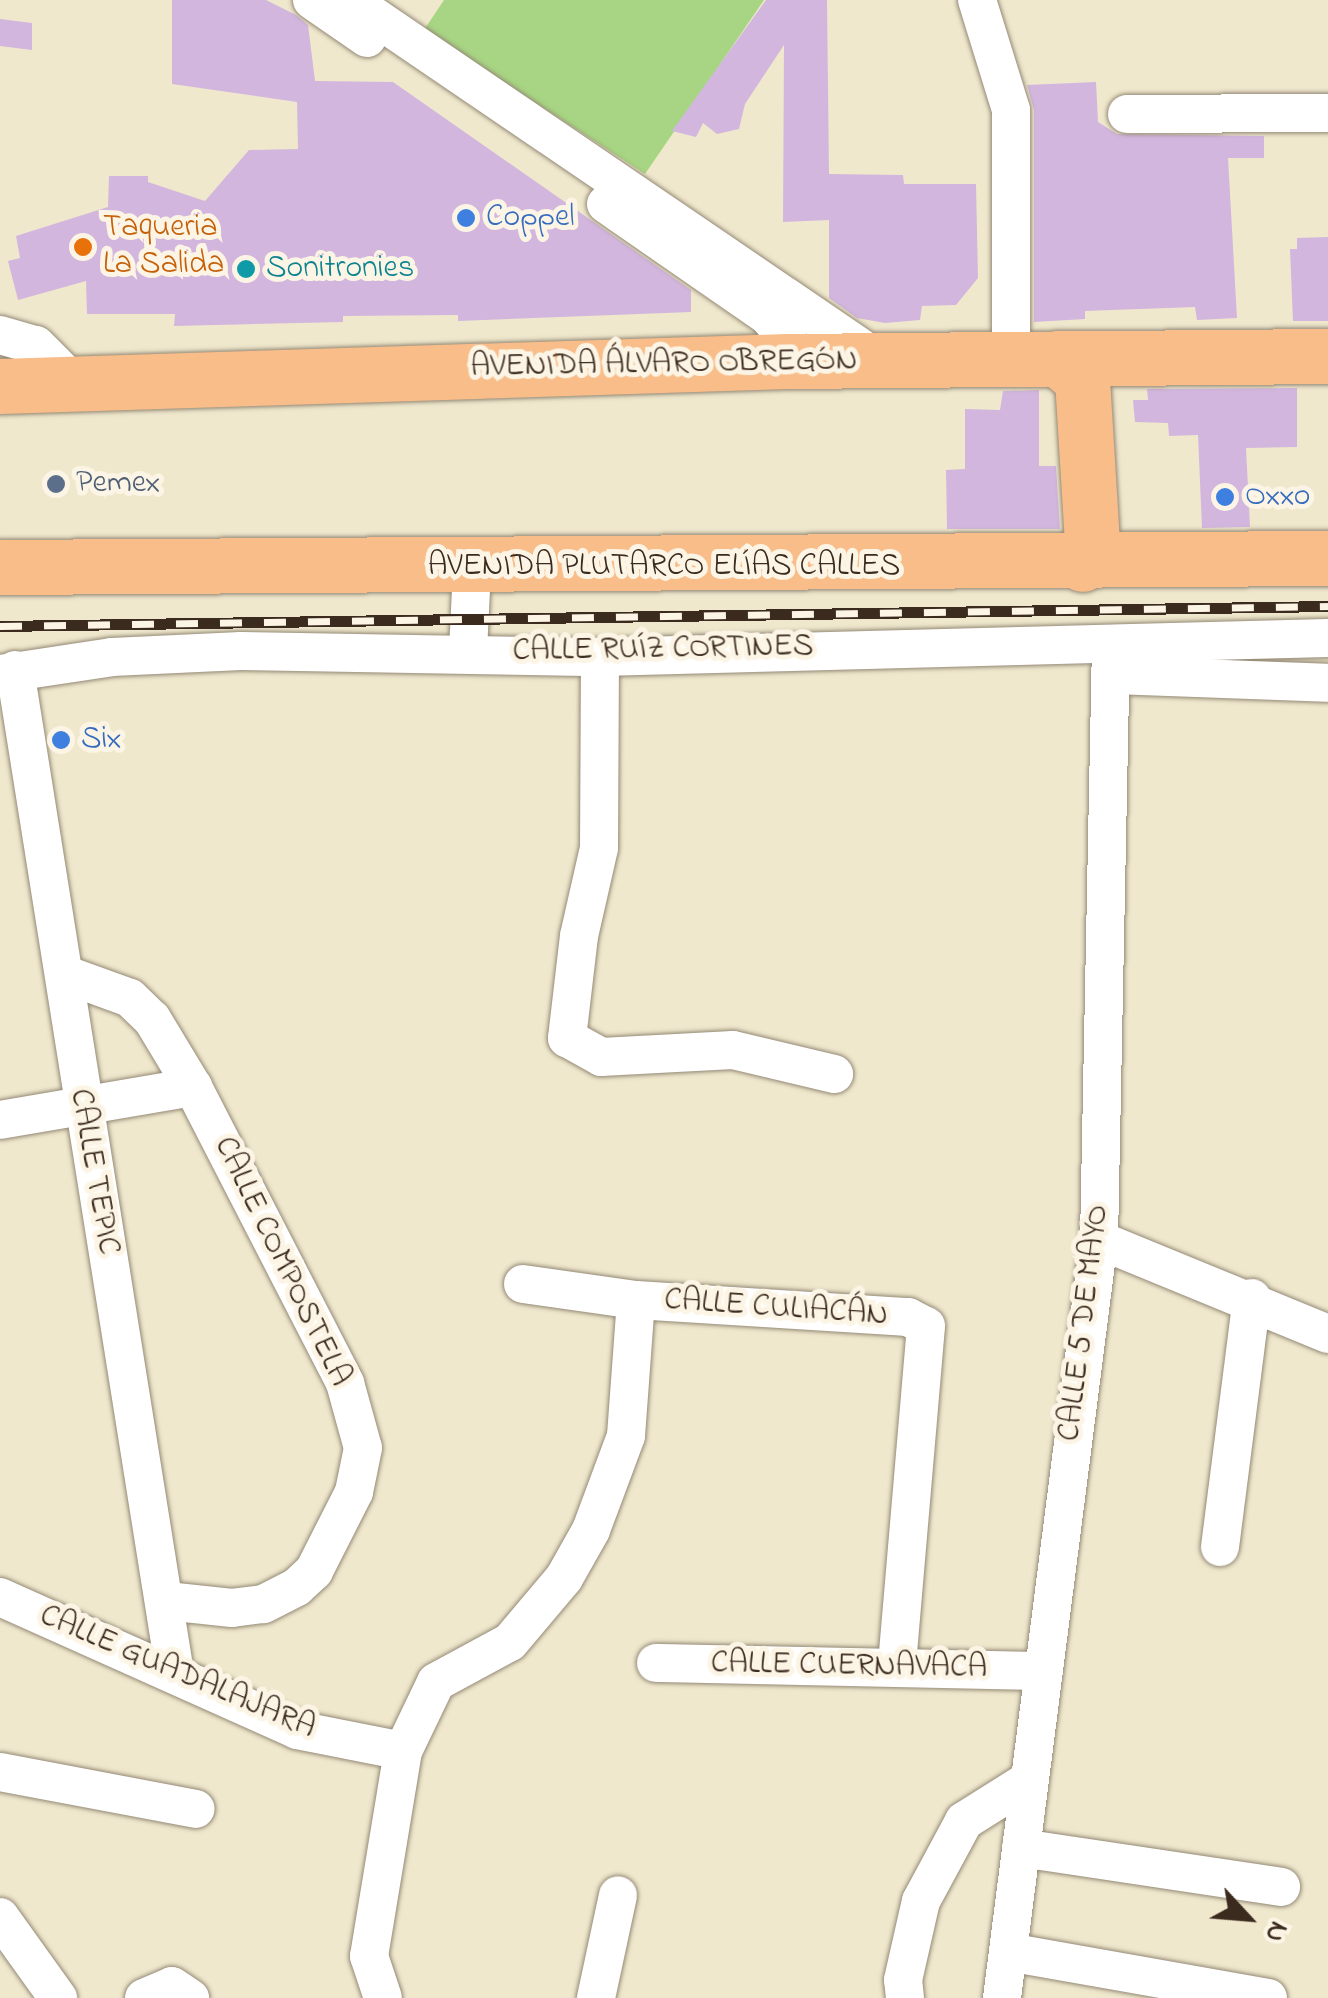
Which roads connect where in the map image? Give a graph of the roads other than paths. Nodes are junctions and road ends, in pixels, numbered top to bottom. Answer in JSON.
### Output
{"nodes":[{"id":1,"x":312,"y":0,"type":"edge"},
{"id":2,"x":350,"y":0,"type":"edge"},
{"id":3,"x":976,"y":0,"type":"edge"},
{"id":4,"x":1328,"y":113,"type":"edge"},
{"id":5,"x":1127,"y":114,"type":"dead end"},
{"id":6,"x":0,"y":334,"type":"edge"},
{"id":7,"x":1328,"y":356,"type":"edge"},
{"id":8,"x":1034,"y":359,"type":"junction"},
{"id":9,"x":1143,"y":359,"type":"junction"},
{"id":10,"x":879,"y":360,"type":"junction"},
{"id":11,"x":788,"y":361,"type":"junction"},
{"id":12,"x":71,"y":380,"type":"junction"},
{"id":13,"x":152,"y":380,"type":"junction"},
{"id":14,"x":0,"y":386,"type":"edge"},
{"id":15,"x":0,"y":418,"type":"edge"},
{"id":16,"x":1328,"y":558,"type":"edge"},
{"id":17,"x":1137,"y":562,"type":"junction"},
{"id":18,"x":1082,"y":564,"type":"junction"},
{"id":19,"x":0,"y":568,"type":"edge"},
{"id":20,"x":472,"y":569,"type":"junction"},
{"id":21,"x":1328,"y":638,"type":"edge"},
{"id":22,"x":468,"y":651,"type":"junction"},
{"id":23,"x":600,"y":658,"type":"junction"},
{"id":24,"x":1111,"y":660,"type":"junction"},
{"id":25,"x":8,"y":672,"type":"edge"},
{"id":26,"x":1328,"y":683,"type":"edge"},
{"id":27,"x":64,"y":974,"type":"junction"},
{"id":28,"x":834,"y":1074,"type":"dead end"},
{"id":29,"x":193,"y":1087,"type":"junction"},
{"id":30,"x":79,"y":1104,"type":"junction"},
{"id":31,"x":0,"y":1120,"type":"edge"},
{"id":32,"x":1099,"y":1240,"type":"junction"},
{"id":33,"x":523,"y":1284,"type":"dead end"},
{"id":34,"x":1252,"y":1298,"type":"junction"},
{"id":35,"x":636,"y":1300,"type":"junction"},
{"id":36,"x":1328,"y":1334,"type":"edge"},
{"id":37,"x":1220,"y":1547,"type":"dead end"},
{"id":38,"x":0,"y":1597,"type":"edge"},
{"id":39,"x":166,"y":1601,"type":"junction"},
{"id":40,"x":656,"y":1663,"type":"dead end"},
{"id":41,"x":897,"y":1666,"type":"junction"},
{"id":42,"x":1042,"y":1671,"type":"junction"},
{"id":43,"x":175,"y":1672,"type":"junction"},
{"id":44,"x":403,"y":1750,"type":"junction"},
{"id":45,"x":0,"y":1772,"type":"edge"},
{"id":46,"x":1029,"y":1780,"type":"junction"},
{"id":47,"x":196,"y":1809,"type":"dead end"},
{"id":48,"x":1021,"y":1848,"type":"junction"},
{"id":49,"x":1281,"y":1886,"type":"dead end"},
{"id":50,"x":618,"y":1895,"type":"dead end"},
{"id":51,"x":0,"y":1917,"type":"edge"},
{"id":52,"x":1008,"y":1952,"type":"junction"},
{"id":53,"x":38,"y":1989,"type":"edge"},
{"id":54,"x":144,"y":1998,"type":"edge"},
{"id":55,"x":190,"y":1998,"type":"edge"},
{"id":56,"x":383,"y":1998,"type":"edge"},
{"id":57,"x":596,"y":1998,"type":"edge"},
{"id":58,"x":905,"y":1998,"type":"edge"},
{"id":59,"x":1002,"y":1998,"type":"edge"},
{"id":60,"x":1268,"y":1998,"type":"edge"}],
"edges":[{"from":1,"to":11,"type":"street"},
{"from":2,"to":10,"type":"street"},
{"from":3,"to":8,"type":"street"},
{"from":4,"to":5,"type":"street"},
{"from":6,"to":12,"type":"street"},
{"from":7,"to":9,"type":"highway","name":"AVENIDA ÁLVARO OBREGÓN"},
{"from":8,"to":9,"type":"highway","name":"AVENIDA ÁLVARO OBREGÓN"},
{"from":8,"to":10,"type":"highway","name":"AVENIDA ÁLVARO OBREGÓN"},
{"from":8,"to":18,"type":"highway"},
{"from":9,"to":17,"type":"highway"},
{"from":10,"to":11,"type":"highway","name":"AVENIDA ÁLVARO OBREGÓN"},
{"from":11,"to":13,"type":"highway","name":"AVENIDA ÁLVARO OBREGÓN"},
{"from":12,"to":13,"type":"highway","name":"AVENIDA ÁLVARO OBREGÓN"},
{"from":12,"to":14,"type":"highway","name":"AVENIDA ÁLVARO OBREGÓN"},
{"from":13,"to":15,"type":"highway"},
{"from":16,"to":17,"type":"highway","name":"AVENIDA PLUTARCO ELÍAS CALLES"},
{"from":17,"to":18,"type":"highway","name":"AVENIDA PLUTARCO ELÍAS CALLES"},
{"from":18,"to":20,"type":"highway","name":"AVENIDA PLUTARCO ELÍAS CALLES"},
{"from":19,"to":20,"type":"highway","name":"AVENIDA PLUTARCO ELÍAS CALLES"},
{"from":20,"to":22,"type":"street"},
{"from":21,"to":24,"type":"street","name":"CALLE RUÍZ CORTINES"},
{"from":22,"to":23,"type":"street","name":"CALLE RUÍZ CORTINES"},
{"from":22,"to":25,"type":"street","name":"CALLE RUÍZ CORTINES"},
{"from":23,"to":24,"type":"street","name":"CALLE RUÍZ CORTINES"},
{"from":23,"to":28,"type":"street"},
{"from":24,"to":26,"type":"street"},
{"from":24,"to":32,"type":"street","name":"CALLE 5 DE MAYO"},
{"from":25,"to":27,"type":"street","name":"CALLE TEPIC"},
{"from":27,"to":29,"type":"street","name":"CALLE COMPOSTELA"},
{"from":27,"to":30,"type":"street","name":"CALLE TEPIC"},
{"from":29,"to":30,"type":"street"},
{"from":29,"to":39,"type":"street","name":"CALLE COMPOSTELA"},
{"from":30,"to":31,"type":"street"},
{"from":30,"to":39,"type":"street","name":"CALLE TEPIC"},
{"from":32,"to":34,"type":"street"},
{"from":32,"to":42,"type":"street","name":"CALLE 5 DE MAYO"},
{"from":33,"to":35,"type":"street","name":"CALLE CULIACÁN"},
{"from":34,"to":36,"type":"street"},
{"from":34,"to":37,"type":"street"},
{"from":35,"to":41,"type":"street","name":"CALLE CULIACÁN"},
{"from":35,"to":44,"type":"street"},
{"from":38,"to":43,"type":"street","name":"CALLE GUADALAJARA"},
{"from":39,"to":43,"type":"street","name":"CALLE TEPIC"},
{"from":40,"to":41,"type":"street","name":"CALLE CUERNAVACA"},
{"from":41,"to":42,"type":"street","name":"CALLE CUERNAVACA"},
{"from":42,"to":46,"type":"street","name":"CALLE 5 DE MAYO"},
{"from":43,"to":44,"type":"street","name":"CALLE GUADALAJARA"},
{"from":44,"to":56,"type":"street"},
{"from":45,"to":47,"type":"street"},
{"from":46,"to":48,"type":"street","name":"CALLE 5 DE MAYO"},
{"from":46,"to":58,"type":"street"},
{"from":48,"to":49,"type":"street"},
{"from":48,"to":52,"type":"street","name":"CALLE 5 DE MAYO"},
{"from":50,"to":57,"type":"street"},
{"from":51,"to":53,"type":"street"},
{"from":52,"to":59,"type":"street","name":"CALLE 5 DE MAYO"},
{"from":52,"to":60,"type":"street"},
{"from":54,"to":55,"type":"street"}]}
